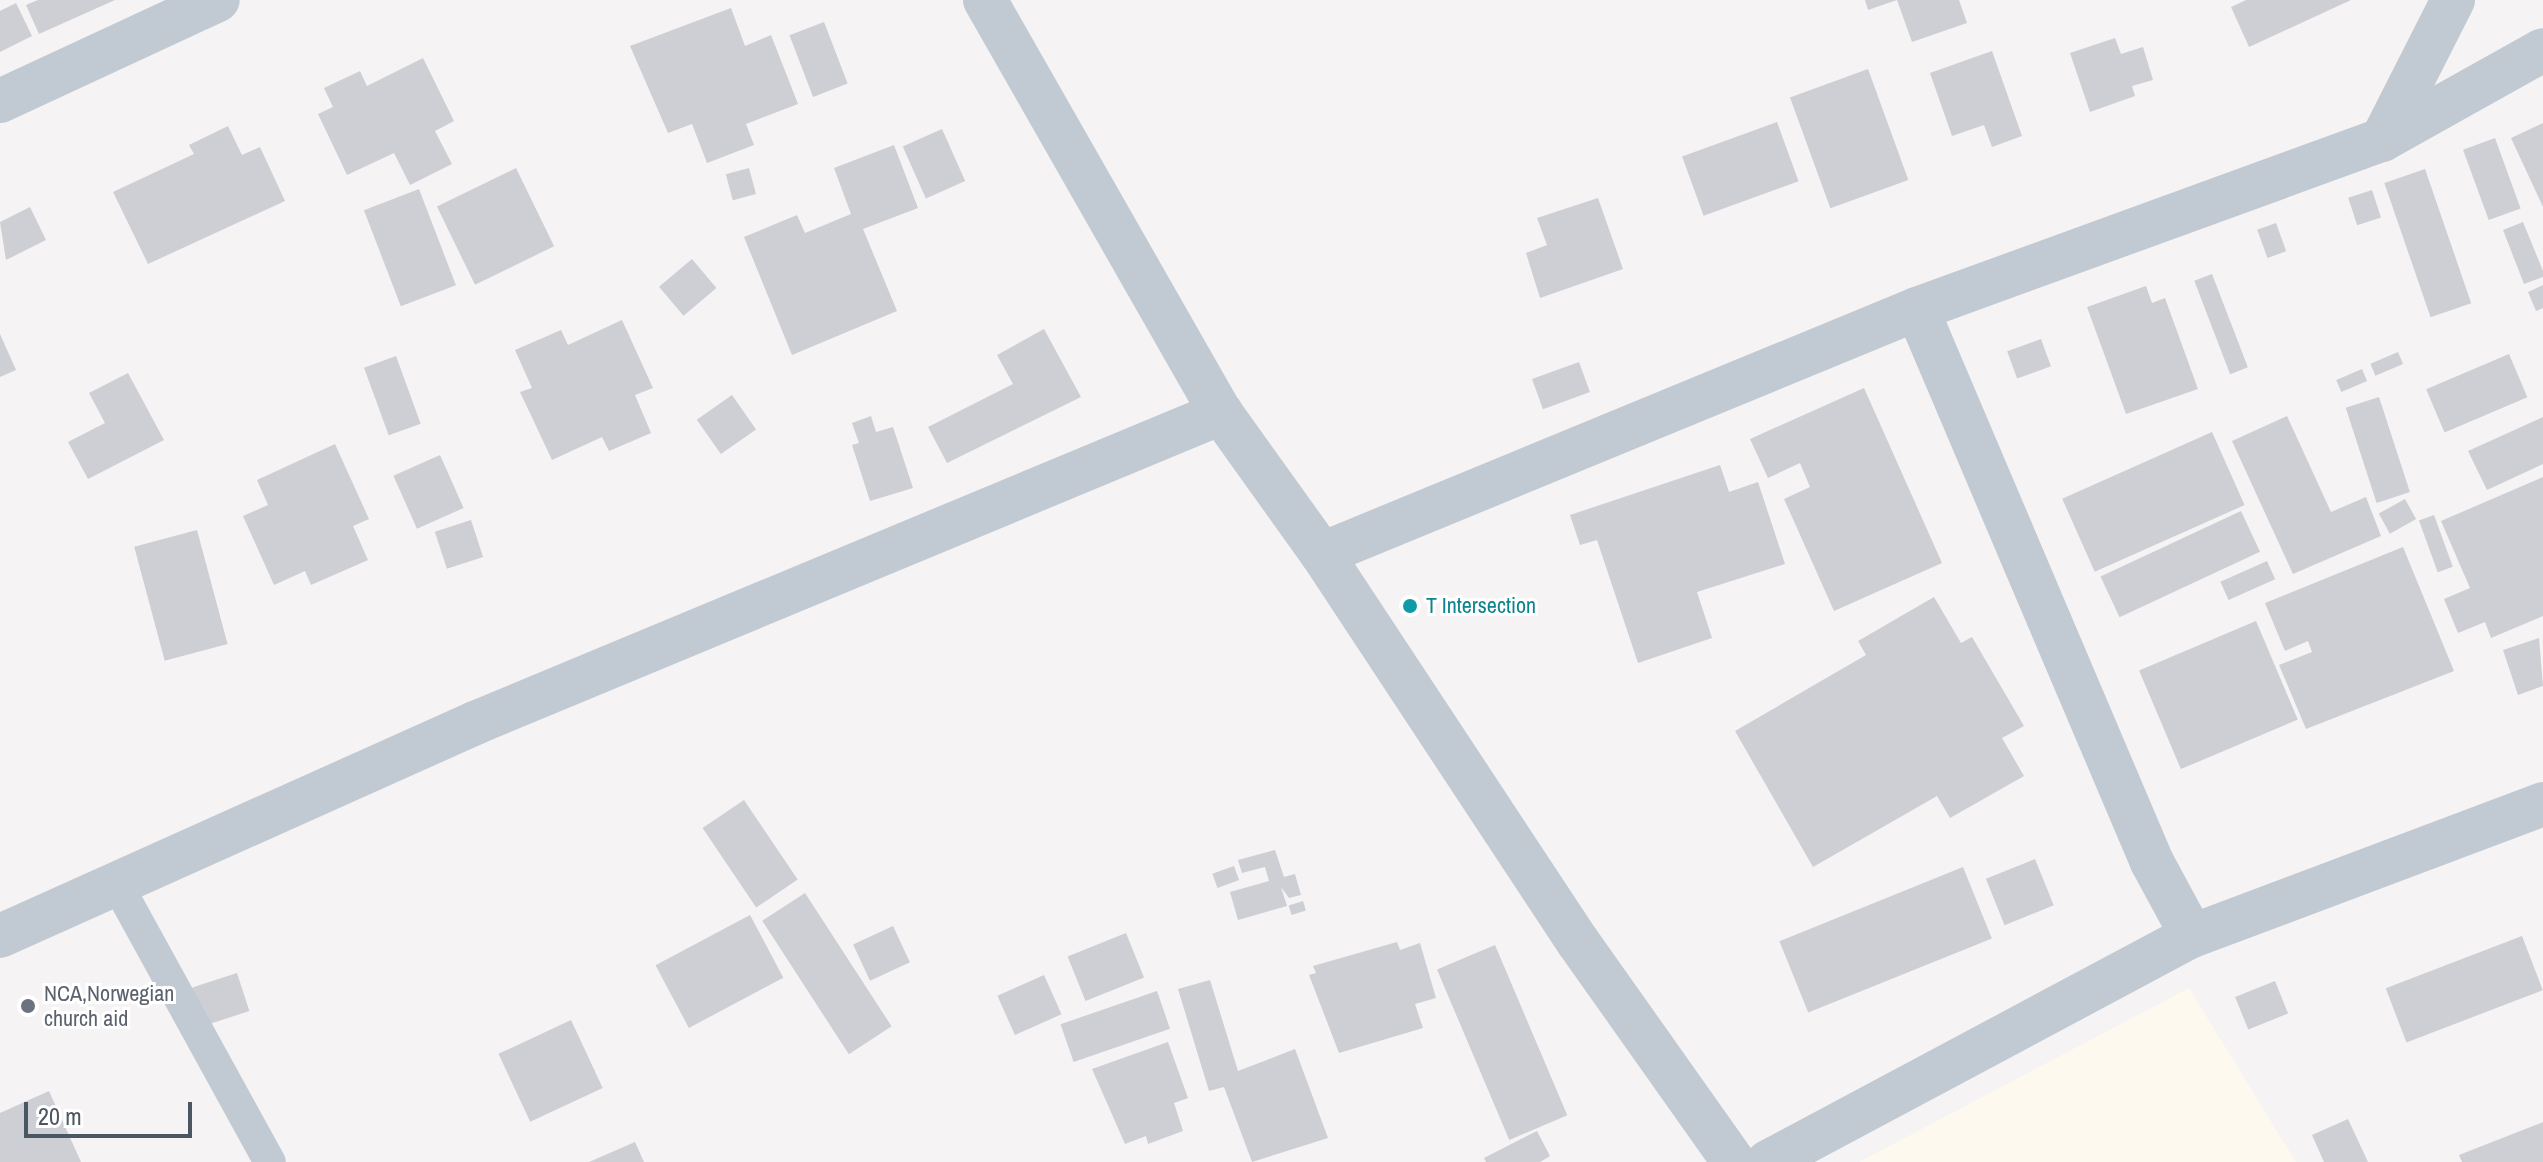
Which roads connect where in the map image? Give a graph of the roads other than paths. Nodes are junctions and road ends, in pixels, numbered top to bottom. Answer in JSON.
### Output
{"nodes":[{"id":1,"x":218,"y":0,"type":"edge"},
{"id":2,"x":985,"y":0,"type":"edge"},
{"id":3,"x":2453,"y":0,"type":"edge"},
{"id":4,"x":2543,"y":50,"type":"edge"},
{"id":5,"x":0,"y":101,"type":"edge"},
{"id":6,"x":2382,"y":140,"type":"junction"},
{"id":7,"x":1917,"y":309,"type":"junction"},
{"id":8,"x":1221,"y":413,"type":"junction"},
{"id":9,"x":1322,"y":554,"type":"junction"},
{"id":10,"x":2543,"y":804,"type":"edge"},
{"id":11,"x":118,"y":886,"type":"junction"},
{"id":12,"x":0,"y":936,"type":"edge"},
{"id":13,"x":2192,"y":936,"type":"junction"},
{"id":14,"x":270,"y":1162,"type":"edge"},
{"id":15,"x":1734,"y":1162,"type":"edge"},
{"id":16,"x":1768,"y":1162,"type":"edge"}],
"edges":[{"from":1,"to":5,"type":"street"},
{"from":2,"to":8,"type":"street"},
{"from":3,"to":6,"type":"street"},
{"from":4,"to":6,"type":"street"},
{"from":6,"to":7,"type":"street"},
{"from":7,"to":9,"type":"street"},
{"from":7,"to":13,"type":"street"},
{"from":8,"to":9,"type":"street"},
{"from":8,"to":11,"type":"street"},
{"from":9,"to":15,"type":"street"},
{"from":10,"to":13,"type":"street"},
{"from":11,"to":12,"type":"street"},
{"from":11,"to":14,"type":"lane"},
{"from":13,"to":16,"type":"street"}]}
